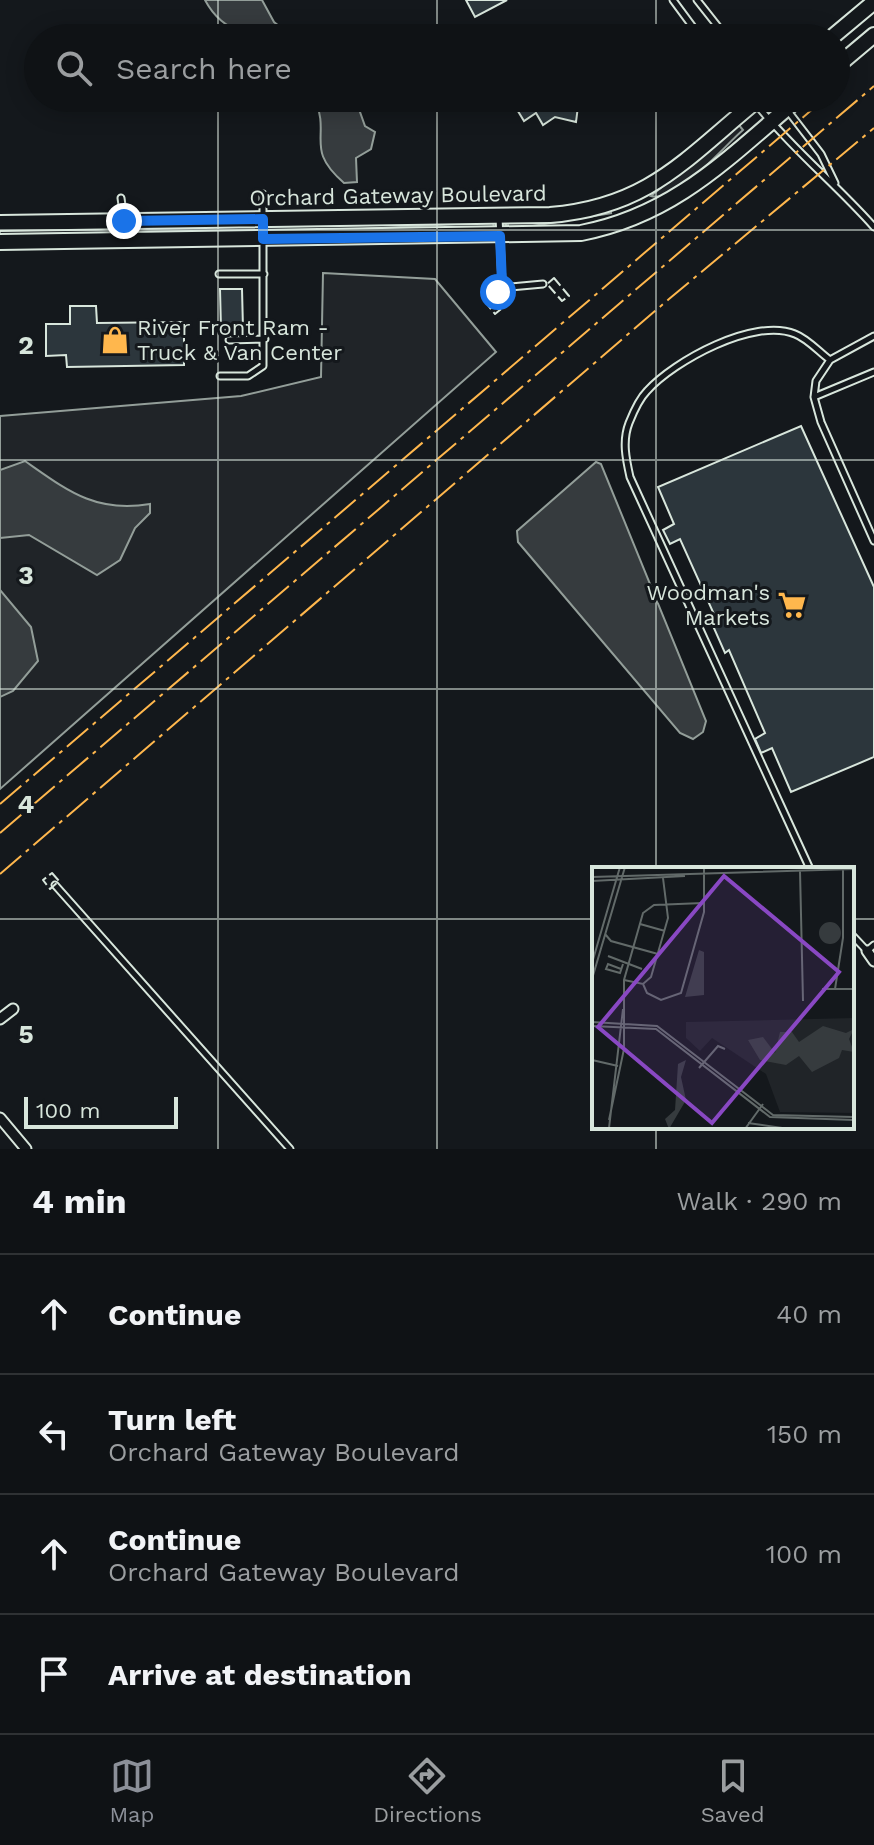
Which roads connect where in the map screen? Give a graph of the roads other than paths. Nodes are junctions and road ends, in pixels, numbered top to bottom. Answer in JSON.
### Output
{"nodes":[{"id":1,"x":673,"y":0,"type":"edge"},
{"id":2,"x":697,"y":0,"type":"edge"},
{"id":3,"x":874,"y":2,"type":"edge"},
{"id":4,"x":691,"y":24,"type":"edge"},
{"id":5,"x":716,"y":24,"type":"edge"},
{"id":6,"x":848,"y":24,"type":"edge"},
{"id":7,"x":874,"y":35,"type":"edge"},
{"id":8,"x":850,"y":55,"type":"edge"},
{"id":9,"x":740,"y":112,"type":"edge"},
{"id":10,"x":763,"y":112,"type":"edge"},
{"id":11,"x":777,"y":112,"type":"edge"},
{"id":12,"x":790,"y":112,"type":"edge"},
{"id":13,"x":770,"y":122,"type":"junction"},
{"id":14,"x":835,"y":184,"type":"junction"},
{"id":15,"x":263,"y":194,"type":"dead end"},
{"id":16,"x":121,"y":198,"type":"dead end"},
{"id":17,"x":499,"y":216,"type":"junction"},
{"id":18,"x":263,"y":219,"type":"junction"},
{"id":19,"x":124,"y":221,"type":"junction"},
{"id":20,"x":0,"y":223,"type":"edge"},
{"id":21,"x":874,"y":227,"type":"edge"},
{"id":22,"x":500,"y":236,"type":"junction"},
{"id":23,"x":263,"y":239,"type":"junction"},
{"id":24,"x":0,"y":242,"type":"edge"},
{"id":25,"x":219,"y":274,"type":"dead end"},
{"id":26,"x":264,"y":274,"type":"junction"},
{"id":27,"x":543,"y":284,"type":"dead end"},
{"id":28,"x":874,"y":336,"type":"edge"},
{"id":29,"x":265,"y":339,"type":"junction"},
{"id":30,"x":229,"y":340,"type":"dead end"},
{"id":31,"x":830,"y":360,"type":"junction"},
{"id":32,"x":874,"y":372,"type":"edge"},
{"id":33,"x":220,"y":376,"type":"dead end"},
{"id":34,"x":814,"y":397,"type":"junction"},
{"id":35,"x":874,"y":541,"type":"edge"},
{"id":36,"x":809,"y":867,"type":"edge"},
{"id":37,"x":55,"y":885,"type":"dead end"},
{"id":38,"x":870,"y":948,"type":"edge"},
{"id":39,"x":874,"y":961,"type":"edge"},
{"id":40,"x":13,"y":1009,"type":"dead end"},
{"id":41,"x":0,"y":1019,"type":"edge"},
{"id":42,"x":0,"y":1118,"type":"edge"},
{"id":43,"x":26,"y":1149,"type":"edge"},
{"id":44,"x":290,"y":1149,"type":"edge"}],
"edges":[{"from":1,"to":4,"type":"lane"},
{"from":2,"to":5,"type":"lane"},
{"from":3,"to":6,"type":"street"},
{"from":7,"to":8,"type":"street"},
{"from":9,"to":17,"type":"street","name":"Orchard Gateway Boulevard"},
{"from":10,"to":13,"type":"lane"},
{"from":11,"to":13,"type":"street","name":"Orchard Gateway Boulevard"},
{"from":12,"to":14,"type":"lane"},
{"from":13,"to":14,"type":"lane"},
{"from":13,"to":22,"type":"street","name":"Orchard Gateway Boulevard"},
{"from":14,"to":21,"type":"lane"},
{"from":15,"to":18,"type":"lane"},
{"from":16,"to":19,"type":"lane"},
{"from":17,"to":18,"type":"street","name":"Orchard Gateway Boulevard"},
{"from":17,"to":22,"type":"lane"},
{"from":18,"to":19,"type":"street","name":"Orchard Gateway Boulevard"},
{"from":18,"to":23,"type":"lane"},
{"from":19,"to":20,"type":"street","name":"Orchard Gateway Boulevard"},
{"from":22,"to":23,"type":"street","name":"Orchard Gateway Boulevard"},
{"from":22,"to":27,"type":"lane"},
{"from":23,"to":24,"type":"street","name":"Orchard Gateway Boulevard"},
{"from":23,"to":26,"type":"lane"},
{"from":25,"to":26,"type":"lane"},
{"from":26,"to":29,"type":"lane"},
{"from":28,"to":31,"type":"lane"},
{"from":29,"to":30,"type":"lane"},
{"from":29,"to":33,"type":"lane"},
{"from":31,"to":34,"type":"lane"},
{"from":31,"to":36,"type":"lane"},
{"from":32,"to":34,"type":"lane"},
{"from":34,"to":35,"type":"lane"},
{"from":37,"to":44,"type":"lane"},
{"from":38,"to":39,"type":"street"},
{"from":40,"to":41,"type":"street"},
{"from":42,"to":43,"type":"street"}]}
